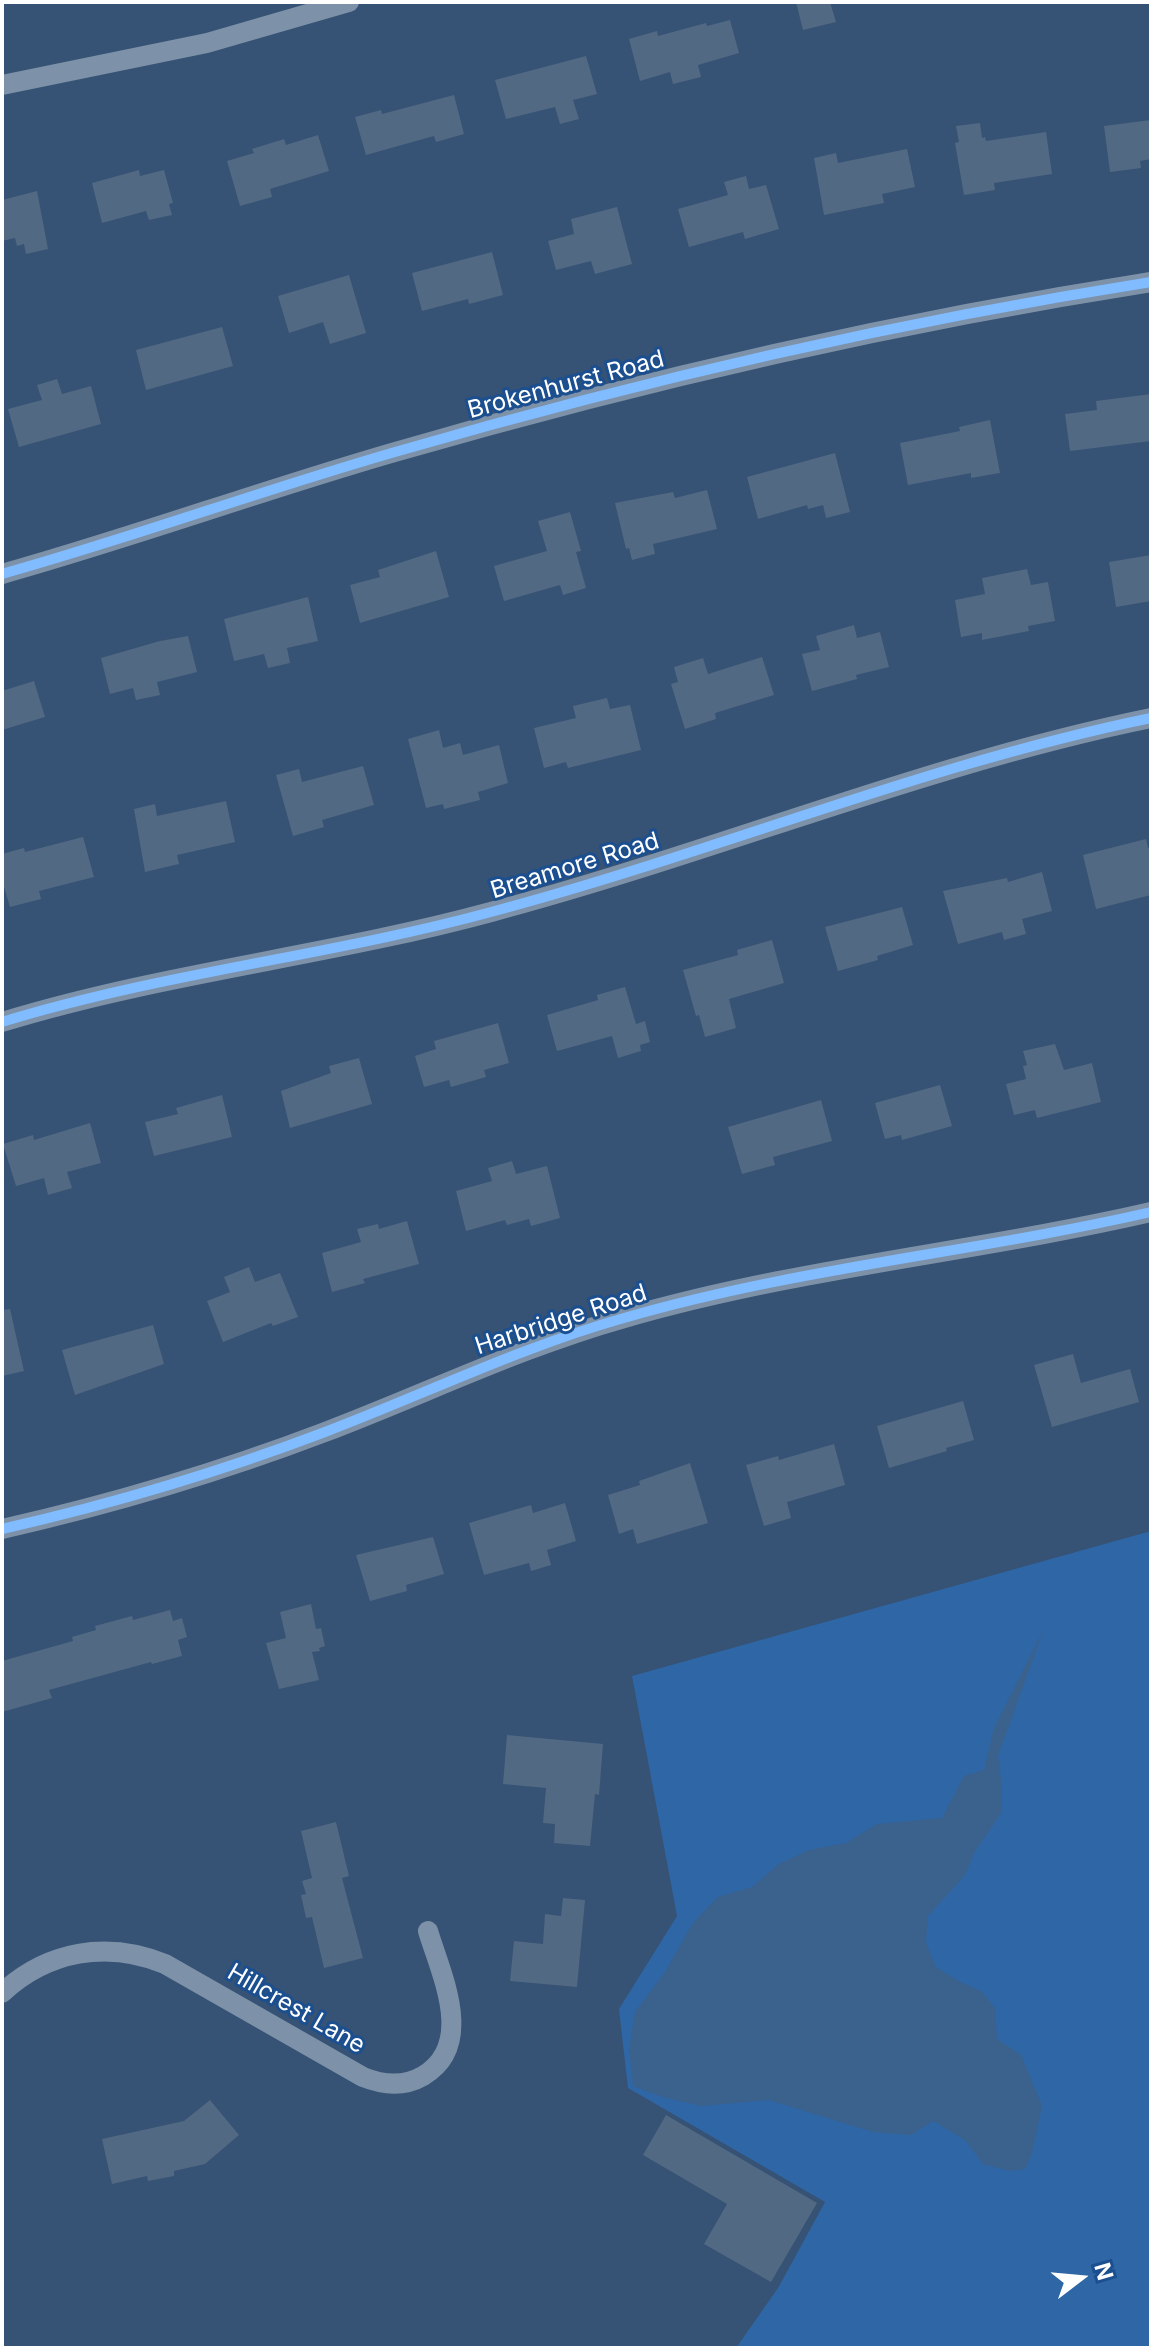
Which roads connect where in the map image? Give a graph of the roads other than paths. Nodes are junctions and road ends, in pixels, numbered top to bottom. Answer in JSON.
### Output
{"nodes":[{"id":1,"x":349,"y":2,"type":"edge"},
{"id":2,"x":2,"y":85,"type":"edge"},
{"id":3,"x":1151,"y":282,"type":"edge"},
{"id":4,"x":2,"y":574,"type":"edge"},
{"id":5,"x":1151,"y":718,"type":"edge"},
{"id":6,"x":2,"y":1022,"type":"edge"},
{"id":7,"x":1151,"y":1212,"type":"edge"},
{"id":8,"x":2,"y":1529,"type":"edge"},
{"id":9,"x":428,"y":1931,"type":"dead end"},
{"id":10,"x":2,"y":1993,"type":"edge"}],
"edges":[{"from":1,"to":2,"type":"street"},
{"from":3,"to":4,"type":"street","name":"Brokenhurst Road"},
{"from":5,"to":6,"type":"street","name":"Breamore Road"},
{"from":7,"to":8,"type":"street","name":"Harbridge Road"},
{"from":9,"to":10,"type":"street","name":"Hillcrest Lane"}]}
